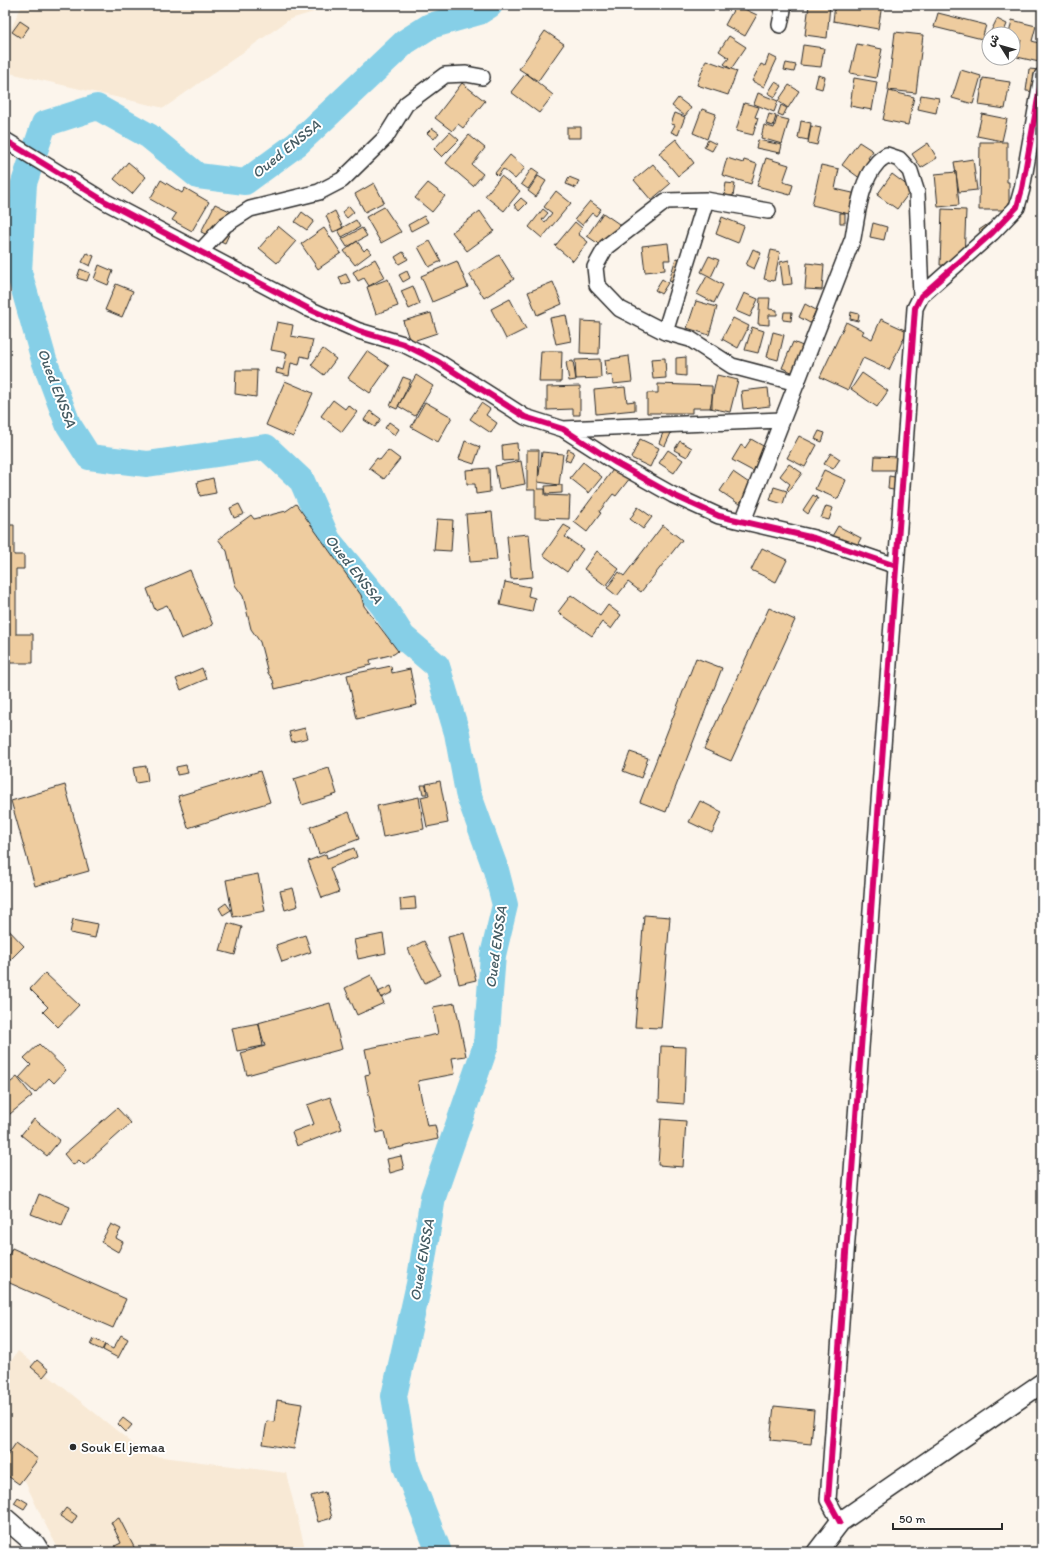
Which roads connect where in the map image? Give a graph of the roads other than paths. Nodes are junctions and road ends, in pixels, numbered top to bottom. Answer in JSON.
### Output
{"nodes":[{"id":1,"x":784,"y":5,"type":"edge"},
{"id":2,"x":780,"y":25,"type":"dead end"},
{"id":3,"x":1042,"y":76,"type":"edge"},
{"id":4,"x":482,"y":77,"type":"dead end"},
{"id":5,"x":5,"y":140,"type":"edge"},
{"id":6,"x":706,"y":200,"type":"junction"},
{"id":7,"x":768,"y":211,"type":"dead end"},
{"id":8,"x":200,"y":252,"type":"junction"},
{"id":9,"x":921,"y":296,"type":"junction"},
{"id":10,"x":665,"y":332,"type":"junction"},
{"id":11,"x":797,"y":383,"type":"junction"},
{"id":12,"x":782,"y":420,"type":"junction"},
{"id":13,"x":563,"y":428,"type":"junction"},
{"id":14,"x":743,"y":521,"type":"junction"},
{"id":15,"x":896,"y":566,"type":"junction"},
{"id":16,"x":1042,"y":1384,"type":"edge"},
{"id":17,"x":5,"y":1518,"type":"edge"},
{"id":18,"x":840,"y":1522,"type":"junction"},
{"id":19,"x":40,"y":1552,"type":"edge"},
{"id":20,"x":818,"y":1552,"type":"edge"}],
"edges":[{"from":1,"to":2,"type":"street"},
{"from":3,"to":9,"type":"street"},
{"from":4,"to":8,"type":"street"},
{"from":5,"to":8,"type":"street"},
{"from":6,"to":7,"type":"street"},
{"from":6,"to":10,"type":"street"},
{"from":6,"to":10,"type":"street"},
{"from":8,"to":13,"type":"street"},
{"from":9,"to":11,"type":"street"},
{"from":9,"to":15,"type":"street"},
{"from":10,"to":11,"type":"street"},
{"from":11,"to":12,"type":"street"},
{"from":12,"to":13,"type":"street"},
{"from":12,"to":14,"type":"street"},
{"from":13,"to":14,"type":"street"},
{"from":14,"to":15,"type":"street"},
{"from":15,"to":18,"type":"street"},
{"from":16,"to":18,"type":"main road"},
{"from":17,"to":19,"type":"main road"},
{"from":18,"to":20,"type":"main road"}]}
